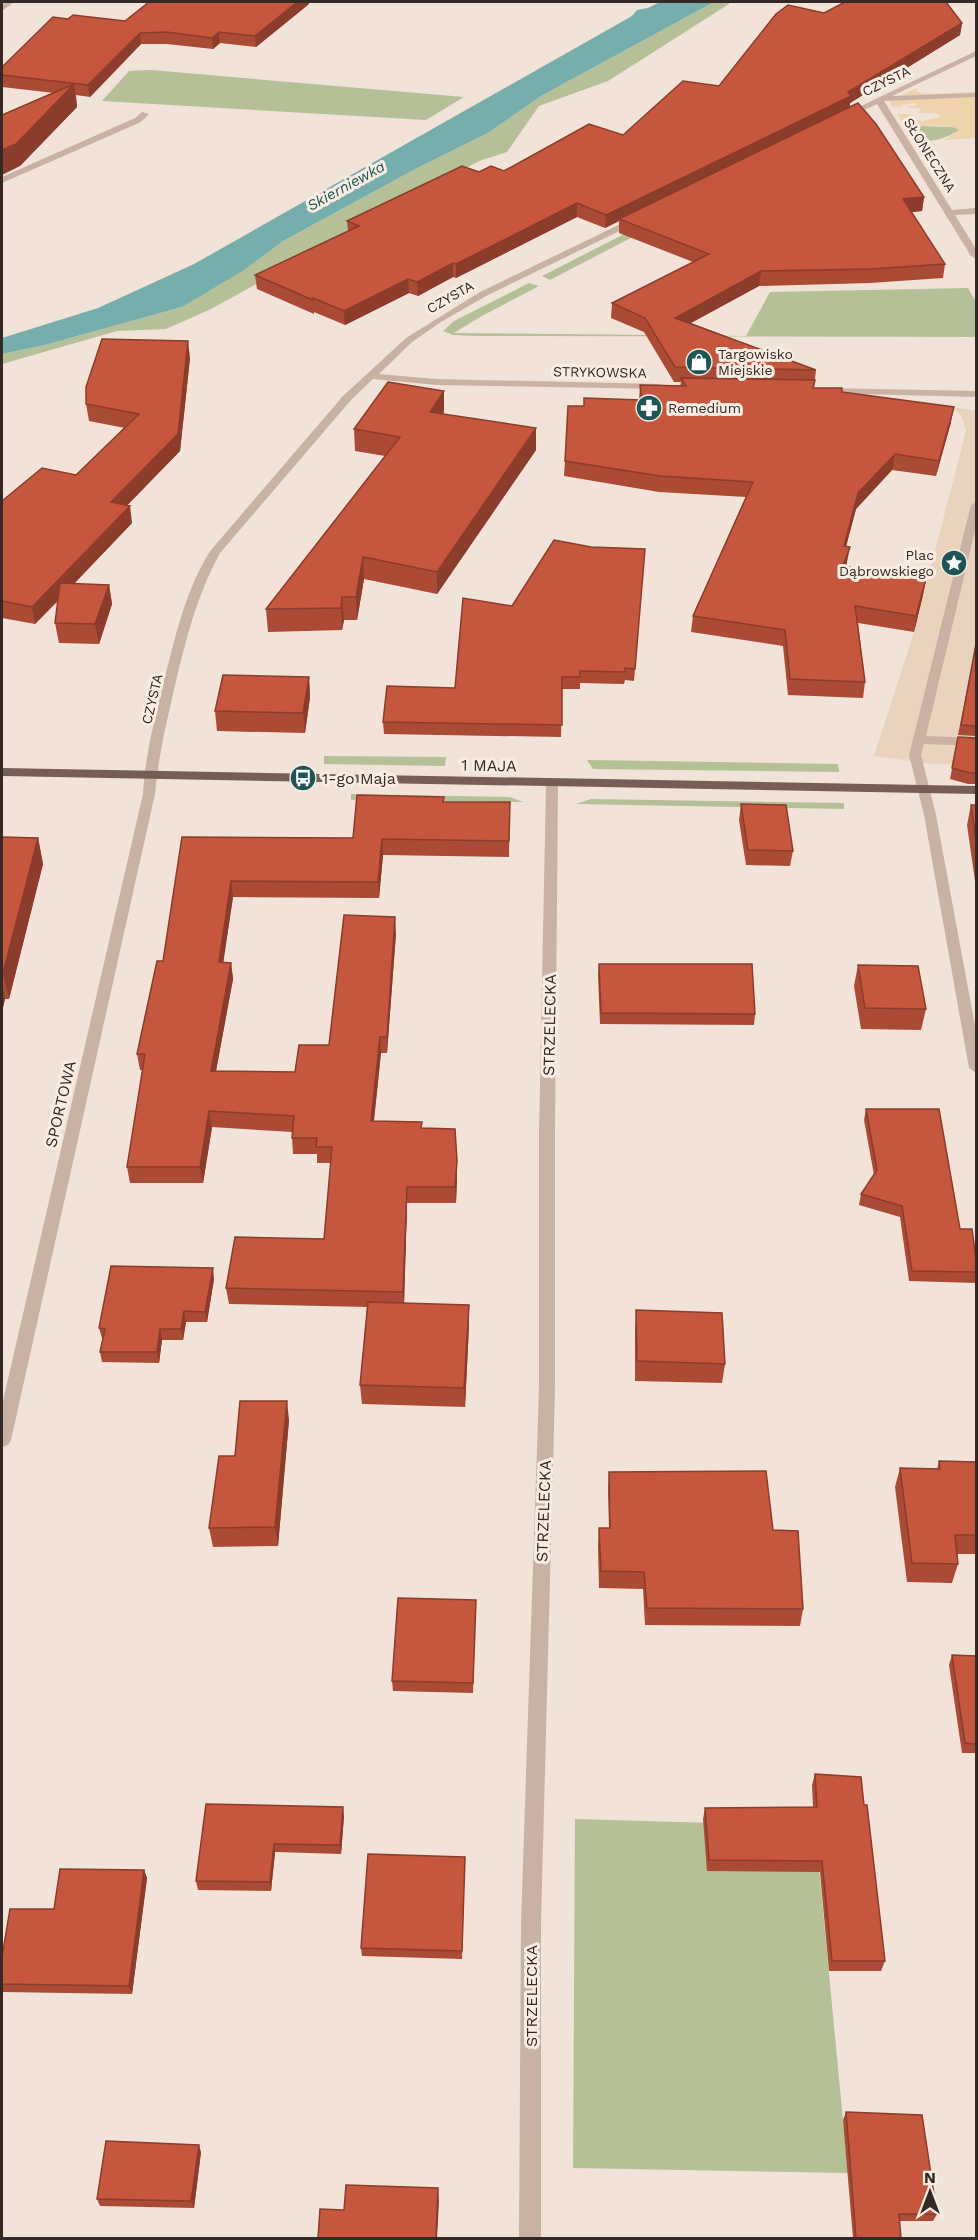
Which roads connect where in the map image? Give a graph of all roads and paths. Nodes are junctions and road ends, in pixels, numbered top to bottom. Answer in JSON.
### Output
{"nodes":[{"id":1,"x":10,"y":2,"type":"edge"},
{"id":2,"x":2,"y":9,"type":"edge"},
{"id":3,"x":976,"y":53,"type":"edge"},
{"id":4,"x":976,"y":95,"type":"edge"},
{"id":5,"x":878,"y":99,"type":"junction"},
{"id":6,"x":145,"y":114,"type":"dead end"},
{"id":7,"x":837,"y":120,"type":"edge"},
{"id":8,"x":2,"y":180,"type":"edge"},
{"id":9,"x":976,"y":211,"type":"edge"},
{"id":10,"x":950,"y":213,"type":"junction"},
{"id":11,"x":645,"y":214,"type":"edge"},
{"id":12,"x":976,"y":256,"type":"edge"},
{"id":13,"x":368,"y":376,"type":"junction"},
{"id":14,"x":676,"y":387,"type":"edge"},
{"id":15,"x":813,"y":391,"type":"edge"},
{"id":16,"x":976,"y":394,"type":"edge"},
{"id":17,"x":976,"y":505,"type":"edge"},
{"id":18,"x":918,"y":740,"type":"junction"},
{"id":19,"x":976,"y":742,"type":"edge"},
{"id":20,"x":2,"y":772,"type":"edge"},
{"id":21,"x":149,"y":775,"type":"junction"},
{"id":22,"x":552,"y":783,"type":"junction"},
{"id":23,"x":923,"y":789,"type":"junction"},
{"id":24,"x":976,"y":790,"type":"edge"},
{"id":25,"x":976,"y":1068,"type":"edge"},
{"id":26,"x":2,"y":1440,"type":"edge"},
{"id":27,"x":530,"y":2238,"type":"edge"}],
"edges":[{"from":1,"to":2,"type":"street"},
{"from":3,"to":5,"type":"street","name":"CZYSTA"},
{"from":4,"to":5,"type":"street"},
{"from":5,"to":7,"type":"street","name":"CZYSTA"},
{"from":5,"to":10,"type":"street","name":"SŁONECZNA"},
{"from":6,"to":8,"type":"street"},
{"from":9,"to":10,"type":"street"},
{"from":10,"to":12,"type":"street","name":"SŁONECZNA"},
{"from":11,"to":13,"type":"street","name":"CZYSTA"},
{"from":13,"to":14,"type":"street","name":"STRYKOWSKA"},
{"from":13,"to":21,"type":"street","name":"CZYSTA"},
{"from":15,"to":16,"type":"street"},
{"from":17,"to":18,"type":"street"},
{"from":18,"to":19,"type":"street"},
{"from":18,"to":23,"type":"street"},
{"from":20,"to":21,"type":"main road","name":"1 MAJA"},
{"from":21,"to":22,"type":"main road","name":"1 MAJA"},
{"from":21,"to":26,"type":"street","name":"SPORTOWA"},
{"from":22,"to":23,"type":"main road","name":"1 MAJA"},
{"from":22,"to":27,"type":"street","name":"STRZELECKA"},
{"from":23,"to":24,"type":"main road","name":"1 MAJA"},
{"from":23,"to":25,"type":"street"}]}
